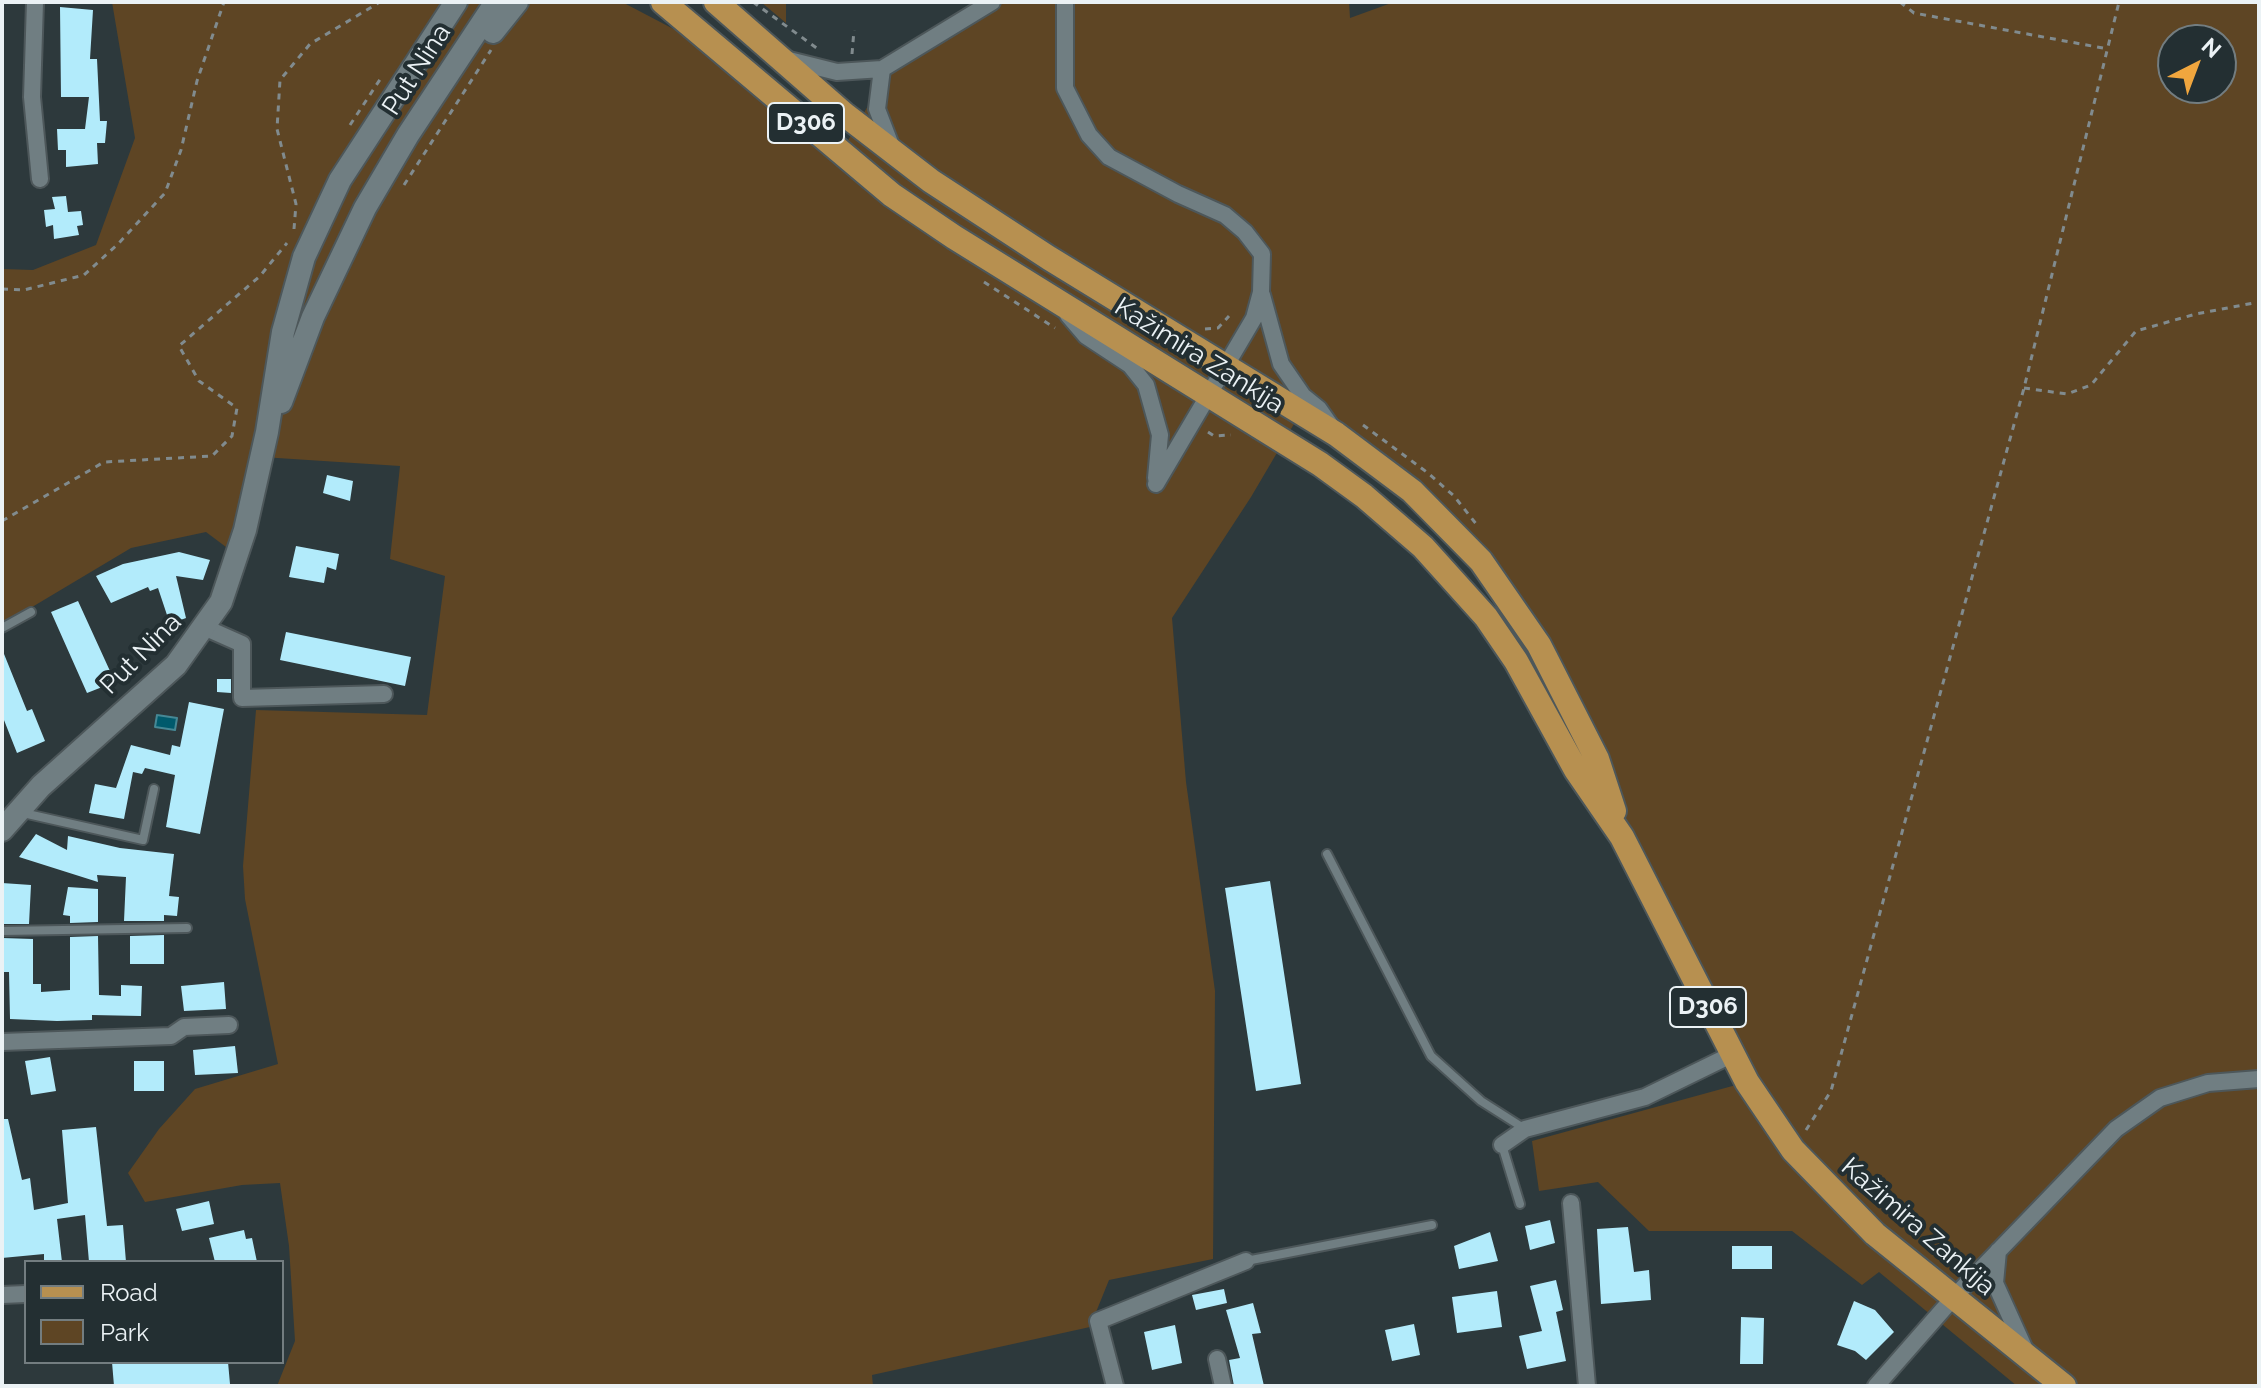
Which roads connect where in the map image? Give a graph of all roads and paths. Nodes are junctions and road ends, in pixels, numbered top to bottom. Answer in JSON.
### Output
{"nodes":[{"id":1,"x":35,"y":2,"type":"edge"},
{"id":2,"x":224,"y":2,"type":"edge"},
{"id":3,"x":380,"y":2,"type":"edge"},
{"id":4,"x":456,"y":2,"type":"edge"},
{"id":5,"x":496,"y":2,"type":"edge"},
{"id":6,"x":517,"y":2,"type":"edge"},
{"id":7,"x":663,"y":2,"type":"edge"},
{"id":8,"x":716,"y":2,"type":"edge"},
{"id":9,"x":753,"y":2,"type":"edge"},
{"id":10,"x":992,"y":2,"type":"edge"},
{"id":11,"x":1065,"y":2,"type":"edge"},
{"id":12,"x":1900,"y":2,"type":"edge"},
{"id":13,"x":2119,"y":2,"type":"edge"},
{"id":14,"x":854,"y":30,"type":"dead end"},
{"id":15,"x":496,"y":43,"type":"dead end"},
{"id":16,"x":465,"y":48,"type":"junction"},
{"id":17,"x":2108,"y":49,"type":"junction"},
{"id":18,"x":828,"y":55,"type":"dead end"},
{"id":19,"x":780,"y":57,"type":"junction"},
{"id":20,"x":851,"y":61,"type":"dead end"},
{"id":21,"x":882,"y":69,"type":"junction"},
{"id":22,"x":896,"y":155,"type":"junction"},
{"id":23,"x":40,"y":179,"type":"dead end"},
{"id":24,"x":402,"y":187,"type":"dead end"},
{"id":25,"x":2,"y":289,"type":"edge"},
{"id":26,"x":1261,"y":292,"type":"junction"},
{"id":27,"x":1054,"y":300,"type":"junction"},
{"id":28,"x":2259,"y":302,"type":"edge"},
{"id":29,"x":1229,"y":316,"type":"dead end"},
{"id":30,"x":1218,"y":328,"type":"dead end"},
{"id":31,"x":1226,"y":367,"type":"junction"},
{"id":32,"x":2024,"y":388,"type":"junction"},
{"id":33,"x":1209,"y":396,"type":"junction"},
{"id":34,"x":267,"y":432,"type":"junction"},
{"id":35,"x":1336,"y":434,"type":"junction"},
{"id":36,"x":2,"y":521,"type":"edge"},
{"id":37,"x":31,"y":612,"type":"dead end"},
{"id":38,"x":2,"y":628,"type":"edge"},
{"id":39,"x":206,"y":628,"type":"junction"},
{"id":40,"x":384,"y":694,"type":"dead end"},
{"id":41,"x":154,"y":789,"type":"dead end"},
{"id":42,"x":17,"y":811,"type":"junction"},
{"id":43,"x":2,"y":830,"type":"edge"},
{"id":44,"x":1622,"y":837,"type":"junction"},
{"id":45,"x":1327,"y":854,"type":"dead end"},
{"id":46,"x":187,"y":928,"type":"dead end"},
{"id":47,"x":2,"y":931,"type":"edge"},
{"id":48,"x":229,"y":1025,"type":"dead end"},
{"id":49,"x":2,"y":1042,"type":"edge"},
{"id":50,"x":1733,"y":1054,"type":"junction"},
{"id":51,"x":2259,"y":1079,"type":"edge"},
{"id":52,"x":1525,"y":1129,"type":"junction"},
{"id":53,"x":1502,"y":1145,"type":"joint"},
{"id":54,"x":1793,"y":1150,"type":"junction"},
{"id":55,"x":1571,"y":1203,"type":"dead end"},
{"id":56,"x":1520,"y":1204,"type":"dead end"},
{"id":57,"x":1432,"y":1225,"type":"dead end"},
{"id":58,"x":1998,"y":1251,"type":"junction"},
{"id":59,"x":1246,"y":1261,"type":"joint"},
{"id":60,"x":24,"y":1294,"type":"edge"},
{"id":61,"x":2,"y":1295,"type":"edge"},
{"id":62,"x":1954,"y":1297,"type":"junction"},
{"id":63,"x":2027,"y":1354,"type":"junction"},
{"id":64,"x":1217,"y":1359,"type":"dead end"},
{"id":65,"x":1115,"y":1386,"type":"edge"},
{"id":66,"x":1223,"y":1386,"type":"edge"},
{"id":67,"x":1587,"y":1386,"type":"edge"},
{"id":68,"x":1876,"y":1386,"type":"edge"},
{"id":69,"x":2064,"y":1386,"type":"edge"}],
"edges":[{"from":1,"to":23,"type":"street"},
{"from":2,"to":25,"type":"path"},
{"from":3,"to":36,"type":"path"},
{"from":4,"to":34,"type":"main road","name":"Put Nina"},
{"from":5,"to":16,"type":"main road","name":"Put Nina"},
{"from":6,"to":16,"type":"main road"},
{"from":7,"to":27,"type":"main road","name":"Kažimira Zankija","number":"D306"},
{"from":8,"to":19,"type":"main road","name":"Kažimira Zankija","number":"D306"},
{"from":9,"to":18,"type":"path"},
{"from":10,"to":21,"type":"street"},
{"from":11,"to":26,"type":"street"},
{"from":12,"to":17,"type":"path"},
{"from":13,"to":17,"type":"path"},
{"from":14,"to":20,"type":"path"},
{"from":15,"to":24,"type":"path"},
{"from":16,"to":34,"type":"main road","name":"Put Nina"},
{"from":17,"to":32,"type":"path"},
{"from":19,"to":21,"type":"street"},
{"from":19,"to":22,"type":"main road","name":"Kažimira Zankija","number":"D306"},
{"from":21,"to":22,"type":"street"},
{"from":22,"to":31,"type":"main road","name":"Kažimira Zankija","number":"D306"},
{"from":26,"to":31,"type":"street"},
{"from":26,"to":35,"type":"street"},
{"from":27,"to":33,"type":"main road","name":"Kažimira Zankija","number":"D306"},
{"from":27,"to":33,"type":"street"},
{"from":28,"to":32,"type":"path"},
{"from":29,"to":30,"type":"path"},
{"from":31,"to":33,"type":"street"},
{"from":31,"to":35,"type":"main road","name":"Kažimira Zankija","number":"D306"},
{"from":32,"to":54,"type":"path"},
{"from":33,"to":44,"type":"main road","name":"Kažimira Zankija","number":"D306"},
{"from":34,"to":39,"type":"main road","name":"Put Nina"},
{"from":35,"to":44,"type":"main road","name":"Kažimira Zankija","number":"D306"},
{"from":37,"to":38,"type":"lane"},
{"from":39,"to":40,"type":"street"},
{"from":39,"to":42,"type":"main road","name":"Put Nina"},
{"from":41,"to":42,"type":"lane"},
{"from":42,"to":43,"type":"main road","name":"Put Nina"},
{"from":44,"to":50,"type":"main road","name":"Kažimira Zankija","number":"D306"},
{"from":45,"to":52,"type":"lane"},
{"from":46,"to":47,"type":"lane"},
{"from":48,"to":49,"type":"street"},
{"from":50,"to":52,"type":"street"},
{"from":50,"to":54,"type":"main road","name":"Kažimira Zankija","number":"D306"},
{"from":51,"to":58,"type":"street"},
{"from":52,"to":53,"type":"street"},
{"from":53,"to":56,"type":"lane"},
{"from":54,"to":62,"type":"main road","name":"Kažimira Zankija","number":"D306"},
{"from":55,"to":67,"type":"street"},
{"from":57,"to":59,"type":"lane"},
{"from":58,"to":62,"type":"street"},
{"from":58,"to":63,"type":"street"},
{"from":59,"to":65,"type":"street"},
{"from":60,"to":61,"type":"street"},
{"from":62,"to":63,"type":"main road","name":"Kažimira Zankija","number":"D306"},
{"from":62,"to":68,"type":"street"},
{"from":63,"to":69,"type":"main road","name":"Kažimira Zankija","number":"D306"},
{"from":64,"to":66,"type":"street"}]}
